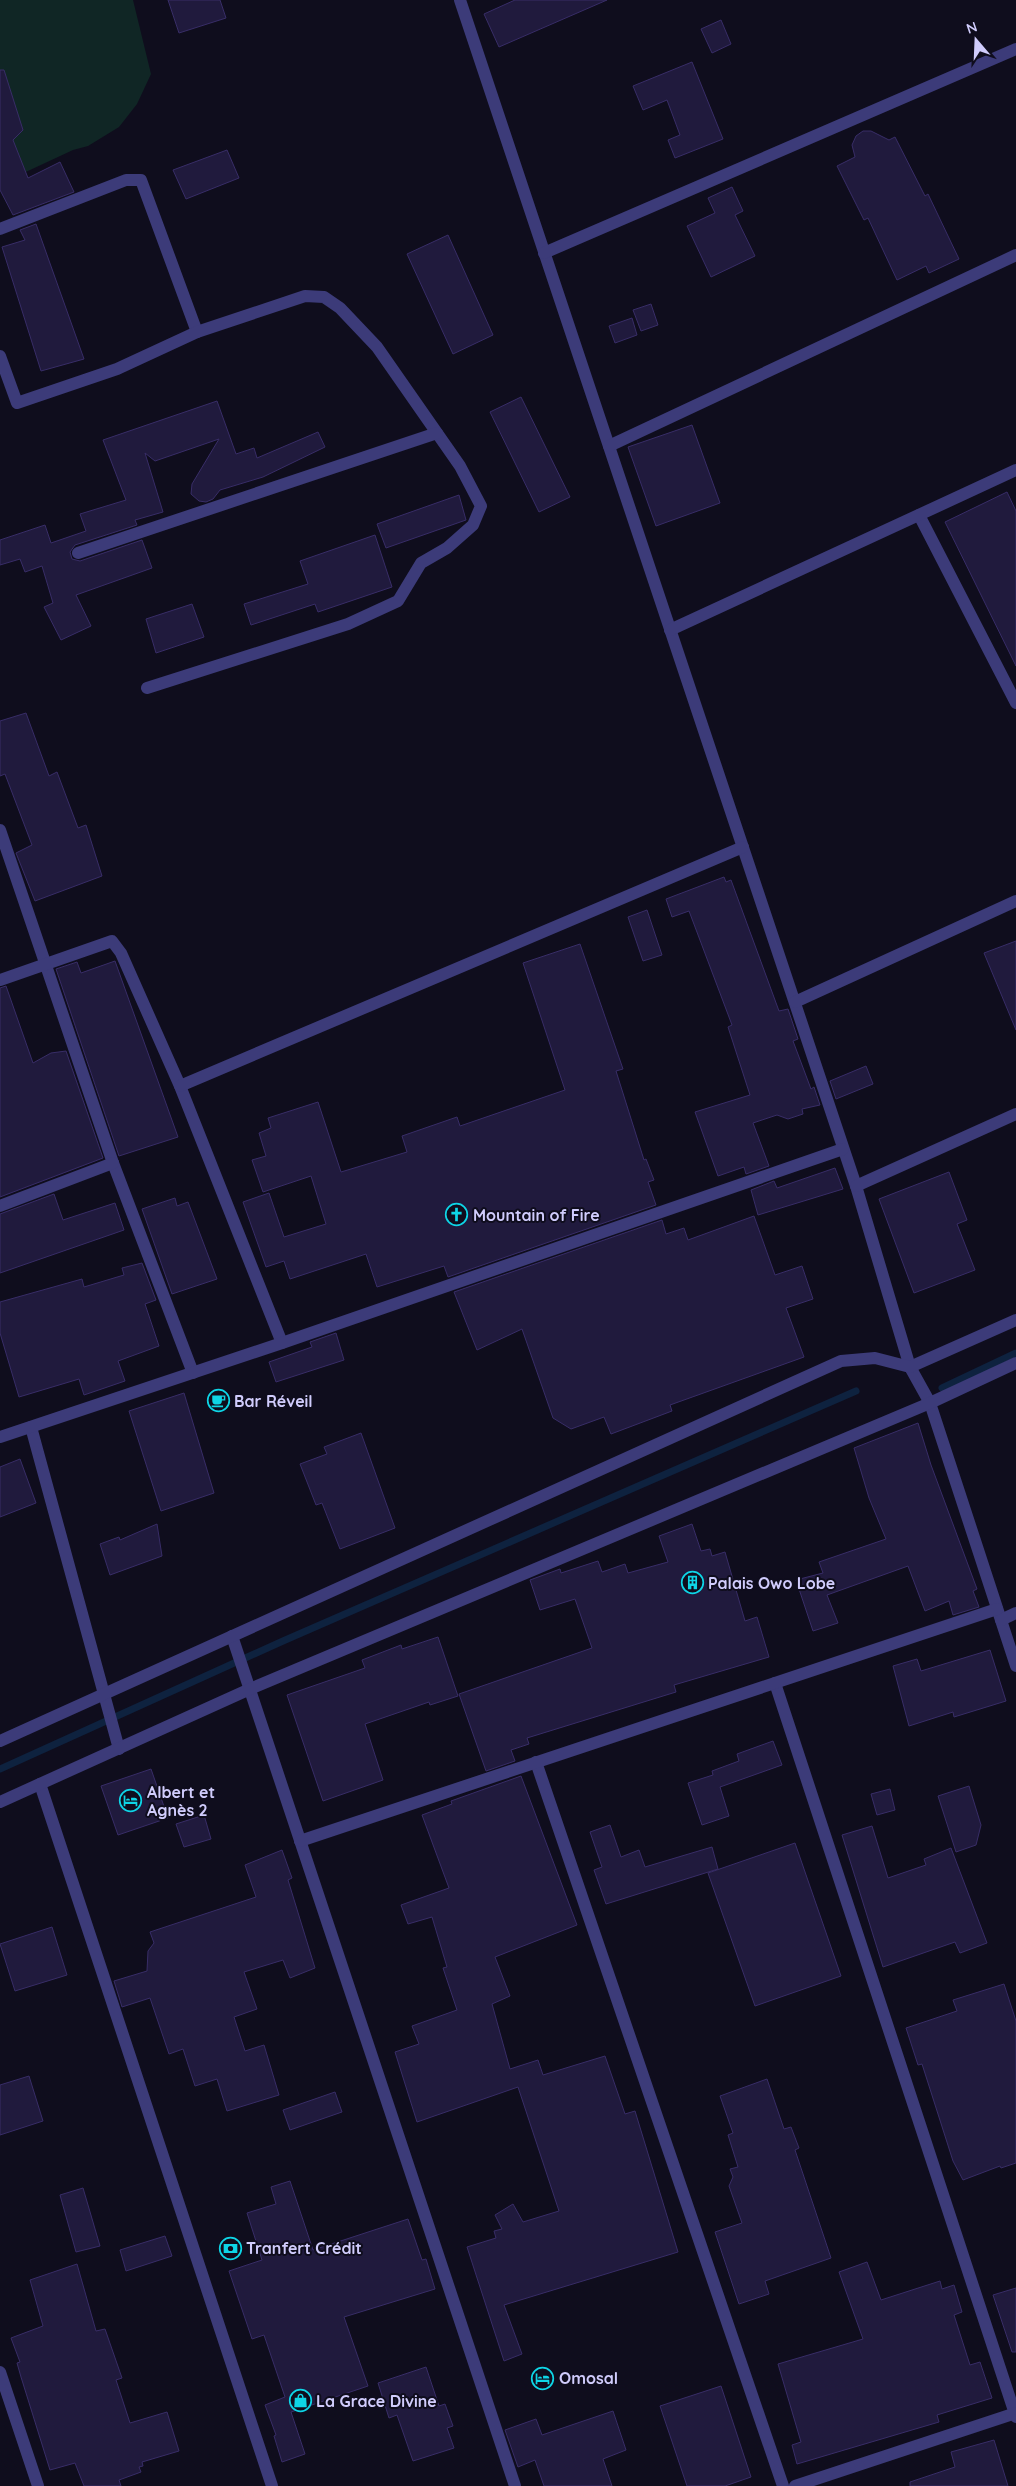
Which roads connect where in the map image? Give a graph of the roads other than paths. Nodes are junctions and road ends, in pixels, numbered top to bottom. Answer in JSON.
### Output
{"nodes":[{"id":1,"x":460,"y":0,"type":"edge"},
{"id":2,"x":1016,"y":50,"type":"edge"},
{"id":3,"x":0,"y":230,"type":"edge"},
{"id":4,"x":544,"y":253,"type":"junction"},
{"id":5,"x":1016,"y":255,"type":"edge"},
{"id":6,"x":197,"y":332,"type":"junction"},
{"id":7,"x":0,"y":356,"type":"edge"},
{"id":8,"x":437,"y":434,"type":"junction"},
{"id":9,"x":609,"y":446,"type":"junction"},
{"id":10,"x":1016,"y":470,"type":"edge"},
{"id":11,"x":919,"y":515,"type":"junction"},
{"id":12,"x":78,"y":553,"type":"dead end"},
{"id":13,"x":670,"y":630,"type":"junction"},
{"id":14,"x":147,"y":688,"type":"dead end"},
{"id":15,"x":1014,"y":694,"type":"edge"},
{"id":16,"x":0,"y":830,"type":"edge"},
{"id":17,"x":743,"y":847,"type":"junction"},
{"id":18,"x":1016,"y":901,"type":"edge"},
{"id":19,"x":44,"y":965,"type":"junction"},
{"id":20,"x":0,"y":980,"type":"edge"},
{"id":21,"x":795,"y":1002,"type":"junction"},
{"id":22,"x":180,"y":1086,"type":"junction"},
{"id":23,"x":1016,"y":1114,"type":"edge"},
{"id":24,"x":844,"y":1149,"type":"junction"},
{"id":25,"x":113,"y":1163,"type":"junction"},
{"id":26,"x":856,"y":1186,"type":"junction"},
{"id":27,"x":0,"y":1206,"type":"edge"},
{"id":28,"x":1016,"y":1320,"type":"edge"},
{"id":29,"x":282,"y":1343,"type":"junction"},
{"id":30,"x":1016,"y":1363,"type":"edge"},
{"id":31,"x":910,"y":1367,"type":"junction"},
{"id":32,"x":193,"y":1373,"type":"junction"},
{"id":33,"x":930,"y":1403,"type":"junction"},
{"id":34,"x":31,"y":1427,"type":"junction"},
{"id":35,"x":0,"y":1437,"type":"edge"},
{"id":36,"x":999,"y":1614,"type":"junction"},
{"id":37,"x":1016,"y":1614,"type":"edge"},
{"id":38,"x":232,"y":1636,"type":"junction"},
{"id":39,"x":1016,"y":1666,"type":"edge"},
{"id":40,"x":775,"y":1683,"type":"junction"},
{"id":41,"x":250,"y":1689,"type":"junction"},
{"id":42,"x":102,"y":1694,"type":"junction"},
{"id":43,"x":0,"y":1741,"type":"edge"},
{"id":44,"x":119,"y":1748,"type":"junction"},
{"id":45,"x":536,"y":1762,"type":"junction"},
{"id":46,"x":40,"y":1784,"type":"junction"},
{"id":47,"x":0,"y":1802,"type":"edge"},
{"id":48,"x":300,"y":1841,"type":"junction"},
{"id":49,"x":0,"y":2372,"type":"edge"},
{"id":50,"x":1016,"y":2415,"type":"edge"},
{"id":51,"x":38,"y":2486,"type":"edge"},
{"id":52,"x":272,"y":2486,"type":"edge"},
{"id":53,"x":515,"y":2486,"type":"edge"},
{"id":54,"x":783,"y":2486,"type":"edge"},
{"id":55,"x":795,"y":2486,"type":"edge"}],
"edges":[{"from":1,"to":4,"type":"street"},
{"from":2,"to":4,"type":"street"},
{"from":3,"to":6,"type":"street"},
{"from":4,"to":9,"type":"street"},
{"from":5,"to":9,"type":"street"},
{"from":6,"to":7,"type":"street"},
{"from":6,"to":8,"type":"street"},
{"from":8,"to":12,"type":"street"},
{"from":8,"to":14,"type":"street"},
{"from":9,"to":13,"type":"street"},
{"from":10,"to":11,"type":"street"},
{"from":11,"to":13,"type":"street"},
{"from":11,"to":15,"type":"street"},
{"from":13,"to":17,"type":"street"},
{"from":16,"to":19,"type":"street"},
{"from":17,"to":21,"type":"street"},
{"from":17,"to":22,"type":"street"},
{"from":18,"to":21,"type":"street"},
{"from":19,"to":20,"type":"street"},
{"from":19,"to":22,"type":"street"},
{"from":19,"to":25,"type":"street"},
{"from":21,"to":24,"type":"street"},
{"from":22,"to":29,"type":"street"},
{"from":23,"to":26,"type":"street"},
{"from":24,"to":26,"type":"street"},
{"from":24,"to":29,"type":"street"},
{"from":25,"to":27,"type":"street"},
{"from":25,"to":32,"type":"street"},
{"from":26,"to":31,"type":"street"},
{"from":28,"to":31,"type":"street"},
{"from":29,"to":32,"type":"street"},
{"from":30,"to":33,"type":"street"},
{"from":31,"to":33,"type":"street"},
{"from":31,"to":38,"type":"street"},
{"from":32,"to":34,"type":"street"},
{"from":33,"to":36,"type":"street"},
{"from":33,"to":41,"type":"street"},
{"from":34,"to":35,"type":"street"},
{"from":34,"to":42,"type":"street"},
{"from":36,"to":37,"type":"street"},
{"from":36,"to":39,"type":"street"},
{"from":36,"to":40,"type":"street"},
{"from":38,"to":41,"type":"street"},
{"from":38,"to":42,"type":"street"},
{"from":40,"to":45,"type":"street"},
{"from":40,"to":50,"type":"street"},
{"from":41,"to":44,"type":"street"},
{"from":41,"to":48,"type":"street"},
{"from":42,"to":43,"type":"street"},
{"from":42,"to":44,"type":"street"},
{"from":44,"to":46,"type":"street"},
{"from":45,"to":48,"type":"street"},
{"from":45,"to":54,"type":"street"},
{"from":46,"to":47,"type":"street"},
{"from":46,"to":52,"type":"street"},
{"from":48,"to":53,"type":"street"},
{"from":49,"to":51,"type":"street"},
{"from":50,"to":55,"type":"street"}]}
